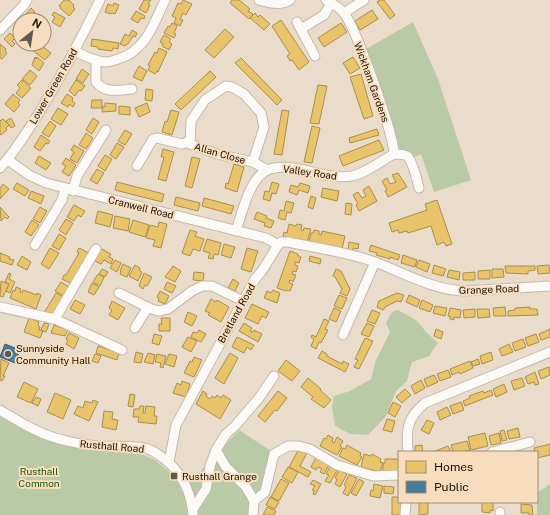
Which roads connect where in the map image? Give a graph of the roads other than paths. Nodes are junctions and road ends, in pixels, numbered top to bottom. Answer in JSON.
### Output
{"nodes":[{"id":1,"x":27,"y":0,"type":"edge"},
{"id":2,"x":100,"y":0,"type":"edge"},
{"id":3,"x":165,"y":0,"type":"edge"},
{"id":4,"x":259,"y":0,"type":"edge"},
{"id":5,"x":290,"y":0,"type":"edge"},
{"id":6,"x":364,"y":0,"type":"edge"},
{"id":7,"x":329,"y":2,"type":"edge"},
{"id":8,"x":344,"y":12,"type":"junction"},
{"id":9,"x":0,"y":30,"type":"edge"},
{"id":10,"x":74,"y":51,"type":"junction"},
{"id":11,"x":315,"y":56,"type":"dead end"},
{"id":12,"x":96,"y":60,"type":"junction"},
{"id":13,"x":132,"y":89,"type":"dead end"},
{"id":14,"x":106,"y":130,"type":"dead end"},
{"id":15,"x":190,"y":141,"type":"junction"},
{"id":16,"x":394,"y":154,"type":"junction"},
{"id":17,"x":8,"y":160,"type":"junction"},
{"id":18,"x":253,"y":162,"type":"junction"},
{"id":19,"x":137,"y":166,"type":"dead end"},
{"id":20,"x":0,"y":168,"type":"edge"},
{"id":21,"x":267,"y":170,"type":"junction"},
{"id":22,"x":419,"y":188,"type":"dead end"},
{"id":23,"x":69,"y":190,"type":"junction"},
{"id":24,"x":236,"y":231,"type":"junction"},
{"id":25,"x":278,"y":244,"type":"junction"},
{"id":26,"x":35,"y":245,"type":"dead end"},
{"id":27,"x":96,"y":249,"type":"dead end"},
{"id":28,"x":375,"y":262,"type":"junction"},
{"id":29,"x":550,"y":286,"type":"edge"},
{"id":30,"x":119,"y":293,"type":"dead end"},
{"id":31,"x":243,"y":301,"type":"junction"},
{"id":32,"x":0,"y":307,"type":"edge"},
{"id":33,"x":148,"y":308,"type":"junction"},
{"id":34,"x":54,"y":319,"type":"junction"},
{"id":35,"x":135,"y":328,"type":"dead end"},
{"id":36,"x":343,"y":335,"type":"dead end"},
{"id":37,"x":122,"y":350,"type":"dead end"},
{"id":38,"x":550,"y":352,"type":"edge"},
{"id":39,"x":274,"y":376,"type":"dead end"},
{"id":40,"x":0,"y":410,"type":"edge"},
{"id":41,"x":530,"y":442,"type":"dead end"},
{"id":42,"x":216,"y":450,"type":"junction"},
{"id":43,"x":408,"y":451,"type":"edge"},
{"id":44,"x":496,"y":451,"type":"edge"},
{"id":45,"x":169,"y":462,"type":"junction"},
{"id":46,"x":398,"y":475,"type":"edge"},
{"id":47,"x":254,"y":501,"type":"junction"},
{"id":48,"x":406,"y":503,"type":"edge"},
{"id":49,"x":193,"y":512,"type":"edge"},
{"id":50,"x":253,"y":515,"type":"edge"},
{"id":51,"x":405,"y":515,"type":"edge"}],
"edges":[{"from":1,"to":9,"type":"street"},
{"from":2,"to":10,"type":"street","name":"Lower Green Road"},
{"from":3,"to":12,"type":"street"},
{"from":4,"to":5,"type":"street"},
{"from":6,"to":8,"type":"street"},
{"from":7,"to":8,"type":"street"},
{"from":7,"to":11,"type":"street"},
{"from":8,"to":16,"type":"street","name":"Wickham Gardens"},
{"from":10,"to":12,"type":"street"},
{"from":10,"to":17,"type":"street","name":"Lower Green Road"},
{"from":12,"to":13,"type":"street"},
{"from":14,"to":23,"type":"street"},
{"from":15,"to":18,"type":"street","name":"Allan Close"},
{"from":15,"to":18,"type":"street","name":"Allan Close"},
{"from":15,"to":19,"type":"street"},
{"from":16,"to":21,"type":"street","name":"Valley Road"},
{"from":16,"to":22,"type":"street"},
{"from":17,"to":20,"type":"street","name":"Lower Green Road"},
{"from":17,"to":23,"type":"street","name":"Cranwell Road"},
{"from":18,"to":21,"type":"street","name":"Allan Close"},
{"from":21,"to":24,"type":"street"},
{"from":23,"to":24,"type":"street","name":"Cranwell Road"},
{"from":23,"to":26,"type":"street"},
{"from":24,"to":25,"type":"street","name":"Cranwell Road"},
{"from":25,"to":28,"type":"street","name":"Grange Road"},
{"from":25,"to":31,"type":"street","name":"Bretland Road"},
{"from":27,"to":34,"type":"street"},
{"from":28,"to":29,"type":"street","name":"Grange Road"},
{"from":28,"to":36,"type":"street"},
{"from":30,"to":33,"type":"street"},
{"from":31,"to":33,"type":"street"},
{"from":31,"to":45,"type":"street","name":"Bretland Road"},
{"from":32,"to":34,"type":"street"},
{"from":33,"to":35,"type":"street"},
{"from":34,"to":37,"type":"street"},
{"from":38,"to":43,"type":"street"},
{"from":39,"to":42,"type":"street"},
{"from":40,"to":45,"type":"street","name":"Rusthall Road"},
{"from":41,"to":44,"type":"street"},
{"from":42,"to":47,"type":"street"},
{"from":42,"to":49,"type":"street"},
{"from":45,"to":49,"type":"street","name":"Rusthall Road"},
{"from":46,"to":47,"type":"street"},
{"from":47,"to":50,"type":"street"},
{"from":48,"to":51,"type":"street"}]}
